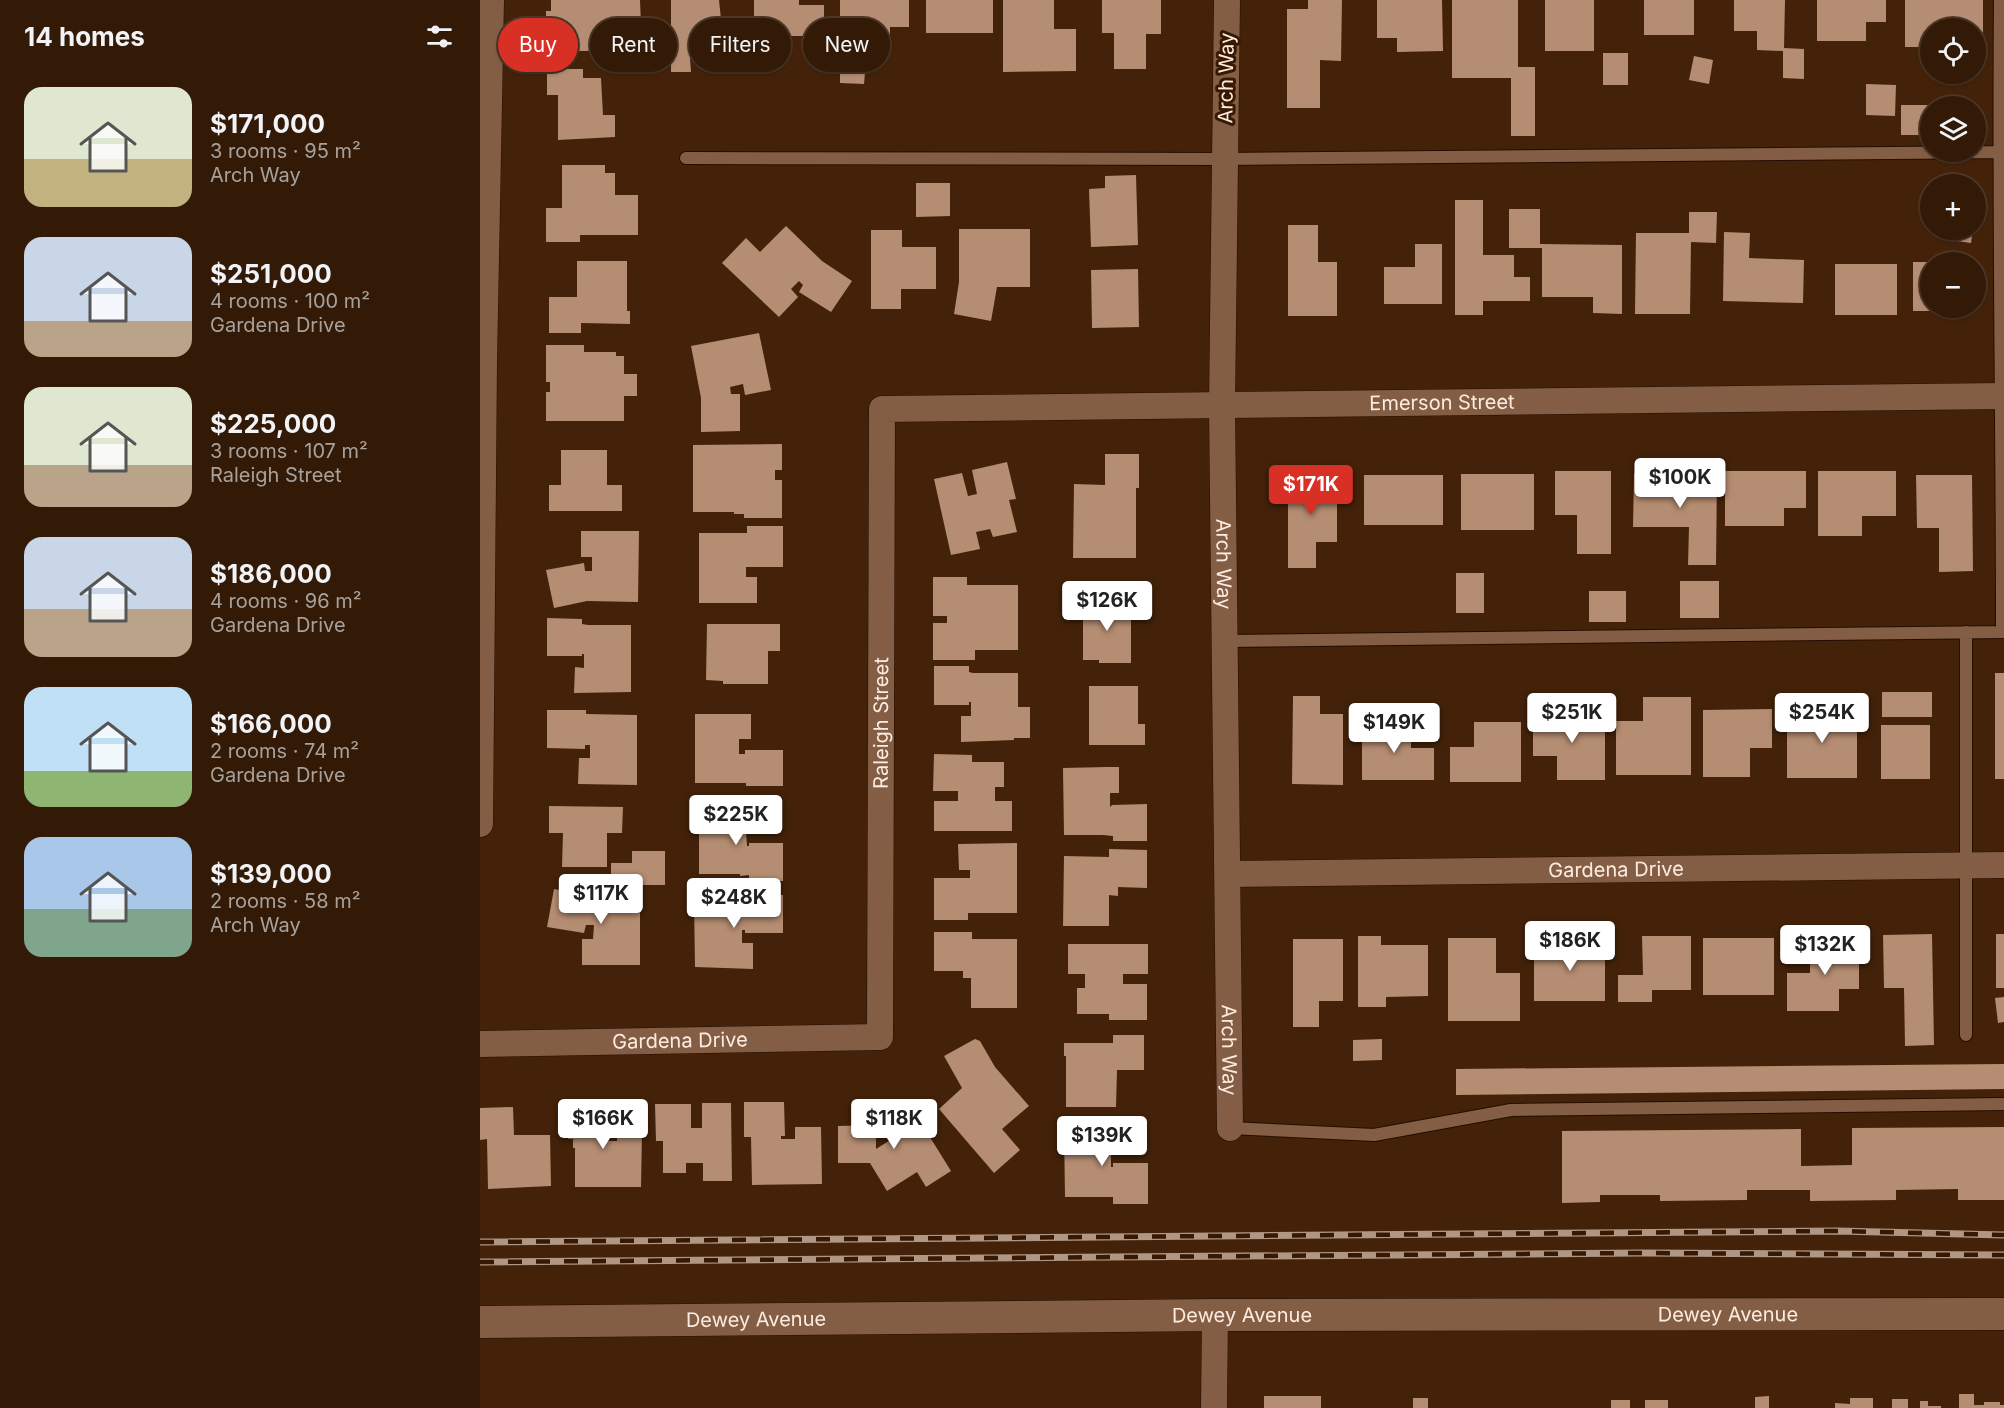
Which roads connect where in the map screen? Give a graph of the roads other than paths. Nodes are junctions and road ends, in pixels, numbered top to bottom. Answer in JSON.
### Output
{"nodes":[{"id":1,"x":491,"y":0,"type":"edge"},
{"id":2,"x":1227,"y":0,"type":"edge"},
{"id":3,"x":2000,"y":0,"type":"edge"},
{"id":4,"x":2001,"y":152,"type":"edge"},
{"id":5,"x":686,"y":158,"type":"dead end"},
{"id":6,"x":1225,"y":159,"type":"junction"},
{"id":7,"x":2003,"y":396,"type":"edge"},
{"id":8,"x":1222,"y":406,"type":"junction"},
{"id":9,"x":882,"y":409,"type":"joint"},
{"id":10,"x":1966,"y":632,"type":"junction"},
{"id":11,"x":2003,"y":632,"type":"edge"},
{"id":12,"x":1225,"y":641,"type":"junction"},
{"id":13,"x":480,"y":824,"type":"edge"},
{"id":14,"x":2004,"y":865,"type":"edge"},
{"id":15,"x":1965,"y":866,"type":"junction"},
{"id":16,"x":1228,"y":874,"type":"junction"},
{"id":17,"x":1966,"y":1035,"type":"dead end"},
{"id":18,"x":880,"y":1037,"type":"joint"},
{"id":19,"x":480,"y":1044,"type":"edge"},
{"id":20,"x":2004,"y":1104,"type":"edge"},
{"id":21,"x":1230,"y":1128,"type":"joint"},
{"id":22,"x":2004,"y":1314,"type":"edge"},
{"id":23,"x":1215,"y":1315,"type":"junction"},
{"id":24,"x":480,"y":1322,"type":"edge"},
{"id":25,"x":1215,"y":1408,"type":"edge"}],
"edges":[{"from":1,"to":13,"type":"street"},
{"from":2,"to":6,"type":"street","name":"Arch Way"},
{"from":3,"to":4,"type":"lane"},
{"from":4,"to":6,"type":"lane"},
{"from":4,"to":7,"type":"lane"},
{"from":5,"to":6,"type":"lane"},
{"from":6,"to":8,"type":"street","name":"Arch Way"},
{"from":7,"to":8,"type":"street","name":"Emerson Street"},
{"from":7,"to":11,"type":"lane"},
{"from":8,"to":9,"type":"street","name":"Emerson Street"},
{"from":8,"to":12,"type":"street","name":"Arch Way"},
{"from":9,"to":18,"type":"street","name":"Raleigh Street"},
{"from":10,"to":11,"type":"lane"},
{"from":10,"to":12,"type":"lane"},
{"from":10,"to":15,"type":"lane"},
{"from":12,"to":16,"type":"street","name":"Arch Way"},
{"from":14,"to":15,"type":"street","name":"Gardena Drive"},
{"from":15,"to":16,"type":"street","name":"Gardena Drive"},
{"from":15,"to":17,"type":"lane"},
{"from":16,"to":21,"type":"street","name":"Arch Way"},
{"from":18,"to":19,"type":"street","name":"Gardena Drive"},
{"from":20,"to":21,"type":"lane"},
{"from":22,"to":23,"type":"street","name":"Dewey Avenue"},
{"from":23,"to":24,"type":"street","name":"Dewey Avenue"},
{"from":23,"to":25,"type":"street"}]}
